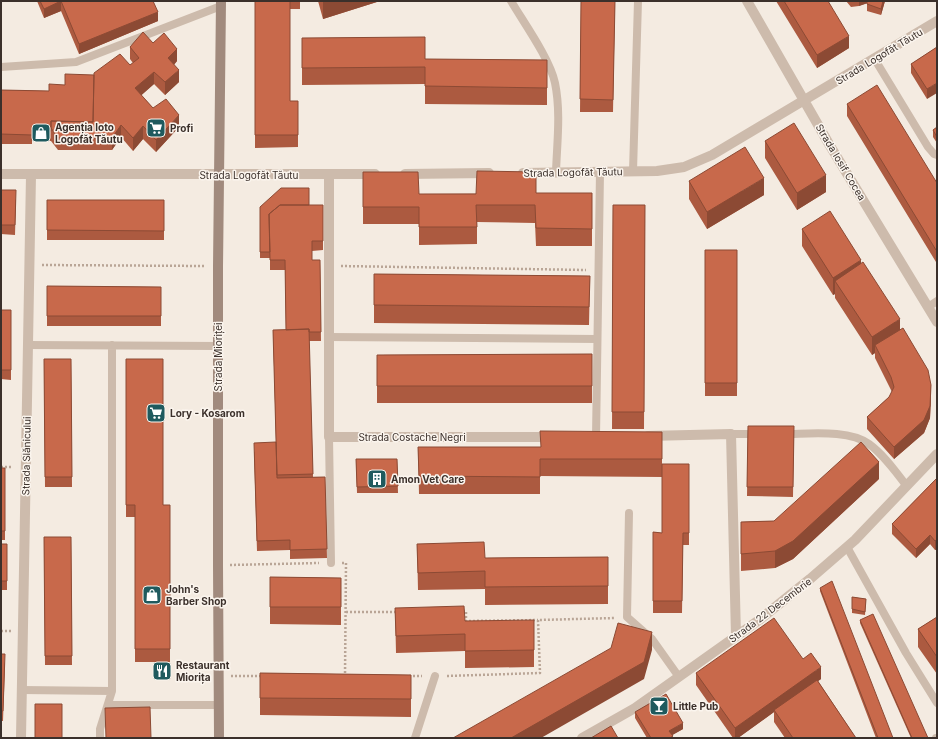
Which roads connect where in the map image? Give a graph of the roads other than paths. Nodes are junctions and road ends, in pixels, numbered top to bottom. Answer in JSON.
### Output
{"nodes":[{"id":1,"x":511,"y":1,"type":"edge"},
{"id":2,"x":638,"y":1,"type":"edge"},
{"id":3,"x":747,"y":1,"type":"edge"},
{"id":4,"x":221,"y":3,"type":"edge"},
{"id":5,"x":937,"y":21,"type":"edge"},
{"id":6,"x":874,"y":58,"type":"junction"},
{"id":7,"x":1,"y":67,"type":"edge"},
{"id":8,"x":805,"y":100,"type":"junction"},
{"id":9,"x":937,"y":155,"type":"edge"},
{"id":10,"x":633,"y":171,"type":"junction"},
{"id":11,"x":556,"y":172,"type":"junction"},
{"id":12,"x":600,"y":172,"type":"junction"},
{"id":13,"x":1,"y":174,"type":"edge"},
{"id":14,"x":31,"y":175,"type":"junction"},
{"id":15,"x":219,"y":175,"type":"junction"},
{"id":16,"x":329,"y":175,"type":"junction"},
{"id":17,"x":932,"y":304,"type":"edge"},
{"id":18,"x":937,"y":322,"type":"edge"},
{"id":19,"x":329,"y":337,"type":"junction"},
{"id":20,"x":597,"y":339,"type":"junction"},
{"id":21,"x":28,"y":345,"type":"junction"},
{"id":22,"x":112,"y":345,"type":"junction"},
{"id":23,"x":218,"y":346,"type":"junction"},
{"id":24,"x":731,"y":434,"type":"junction"},
{"id":25,"x":636,"y":436,"type":"edge"},
{"id":26,"x":329,"y":437,"type":"junction"},
{"id":27,"x":564,"y":437,"type":"edge"},
{"id":28,"x":596,"y":437,"type":"edge"},
{"id":29,"x":937,"y":454,"type":"edge"},
{"id":30,"x":906,"y":485,"type":"junction"},
{"id":31,"x":629,"y":513,"type":"dead end"},
{"id":32,"x":847,"y":547,"type":"junction"},
{"id":33,"x":331,"y":563,"type":"road end"},
{"id":34,"x":736,"y":636,"type":"junction"},
{"id":35,"x":435,"y":676,"type":"road end"},
{"id":36,"x":679,"y":677,"type":"junction"},
{"id":37,"x":22,"y":690,"type":"junction"},
{"id":38,"x":112,"y":691,"type":"junction"},
{"id":39,"x":937,"y":703,"type":"edge"},
{"id":40,"x":108,"y":705,"type":"junction"},
{"id":41,"x":219,"y":705,"type":"junction"},
{"id":42,"x":21,"y":738,"type":"edge"},
{"id":43,"x":100,"y":738,"type":"edge"},
{"id":44,"x":219,"y":738,"type":"edge"},
{"id":45,"x":415,"y":738,"type":"edge"},
{"id":46,"x":582,"y":738,"type":"edge"}],
"edges":[{"from":1,"to":11,"type":"lane"},
{"from":2,"to":10,"type":"lane"},
{"from":3,"to":8,"type":"street","name":"Strada Iosif Cocea"},
{"from":4,"to":7,"type":"lane"},
{"from":4,"to":15,"type":"main road","name":"Strada Mioriței"},
{"from":5,"to":6,"type":"street","name":"Strada Logofăt Tăutu"},
{"from":6,"to":8,"type":"street","name":"Strada Logofăt Tăutu"},
{"from":6,"to":9,"type":"lane"},
{"from":8,"to":10,"type":"street","name":"Strada Logofăt Tăutu"},
{"from":8,"to":17,"type":"street","name":"Strada Iosif Cocea"},
{"from":10,"to":12,"type":"street","name":"Strada Logofăt Tăutu"},
{"from":11,"to":12,"type":"street","name":"Strada Logofăt Tăutu"},
{"from":11,"to":16,"type":"street","name":"Strada Logofăt Tăutu"},
{"from":12,"to":20,"type":"lane"},
{"from":13,"to":14,"type":"street","name":"Strada Logofăt Tăutu"},
{"from":14,"to":15,"type":"street","name":"Strada Logofăt Tăutu"},
{"from":14,"to":21,"type":"street","name":"Strada Slănicului"},
{"from":15,"to":16,"type":"street","name":"Strada Logofăt Tăutu"},
{"from":15,"to":23,"type":"main road","name":"Strada Mioriței"},
{"from":16,"to":19,"type":"street"},
{"from":17,"to":18,"type":"street","name":"Strada Iosif Cocea"},
{"from":19,"to":20,"type":"lane"},
{"from":19,"to":26,"type":"street"},
{"from":20,"to":28,"type":"lane"},
{"from":21,"to":22,"type":"lane"},
{"from":21,"to":37,"type":"street","name":"Strada Slănicului"},
{"from":22,"to":23,"type":"lane"},
{"from":22,"to":38,"type":"lane"},
{"from":23,"to":41,"type":"main road","name":"Strada Mioriței"},
{"from":24,"to":25,"type":"street"},
{"from":24,"to":30,"type":"lane"},
{"from":24,"to":34,"type":"street"},
{"from":26,"to":27,"type":"street","name":"Strada Costache Negri"},
{"from":26,"to":33,"type":"lane"},
{"from":29,"to":30,"type":"street","name":"Strada 22 Decembrie"},
{"from":30,"to":32,"type":"street","name":"Strada 22 Decembrie"},
{"from":31,"to":36,"type":"lane"},
{"from":32,"to":34,"type":"street","name":"Strada 22 Decembrie"},
{"from":32,"to":39,"type":"lane"},
{"from":34,"to":36,"type":"street","name":"Strada 22 Decembrie"},
{"from":35,"to":45,"type":"lane"},
{"from":36,"to":46,"type":"street","name":"Strada 22 Decembrie"},
{"from":37,"to":38,"type":"lane"},
{"from":37,"to":42,"type":"street","name":"Strada Slănicului"},
{"from":38,"to":40,"type":"lane"},
{"from":40,"to":41,"type":"lane"},
{"from":40,"to":43,"type":"lane"},
{"from":41,"to":44,"type":"main road","name":"Strada Mioriței"}]}
